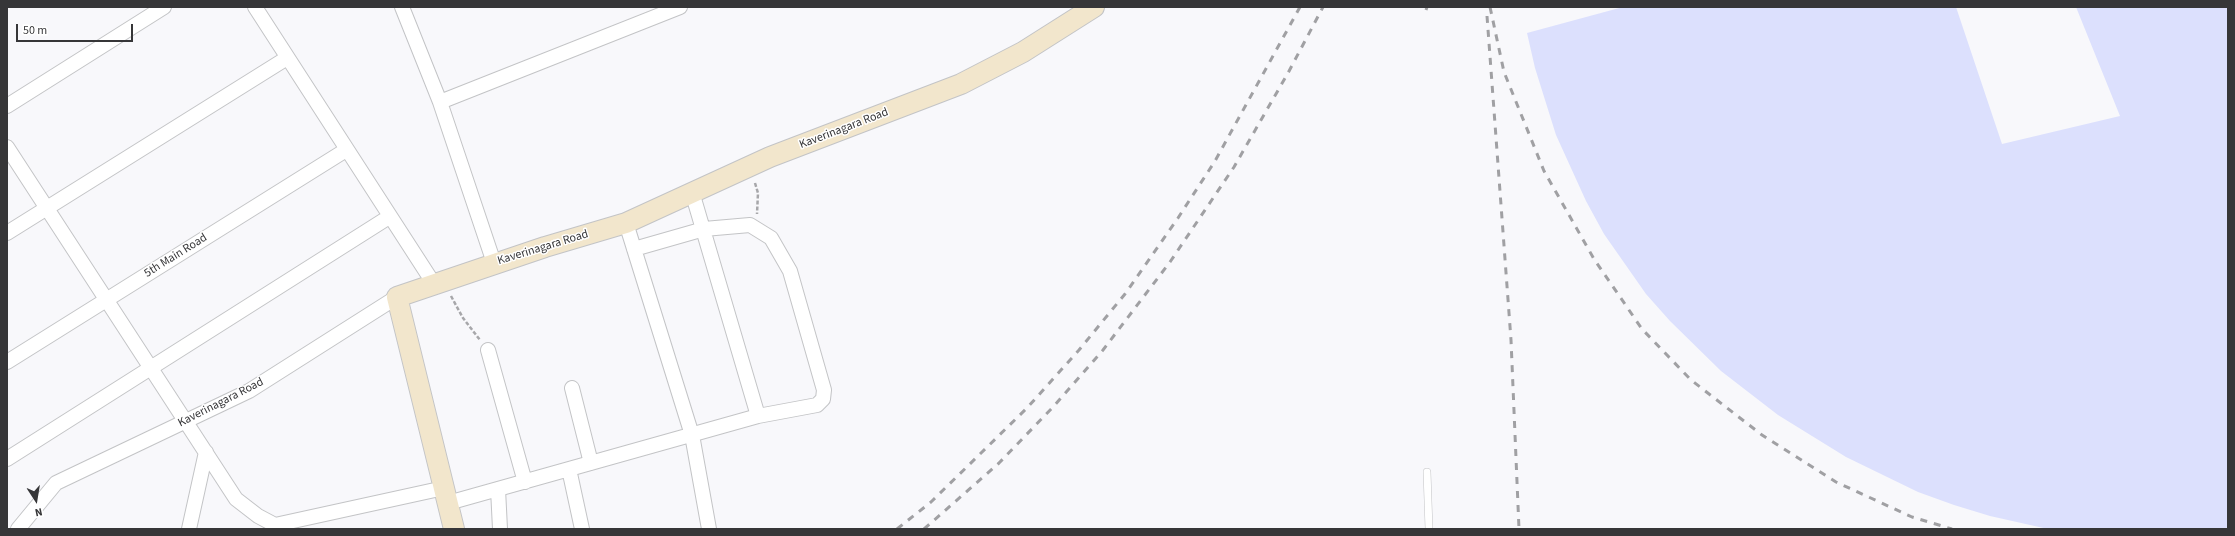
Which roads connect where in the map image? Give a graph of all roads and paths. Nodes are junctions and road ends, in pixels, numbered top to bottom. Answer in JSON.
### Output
{"nodes":[{"id":1,"x":164,"y":7,"type":"edge"},
{"id":2,"x":255,"y":7,"type":"edge"},
{"id":3,"x":402,"y":7,"type":"edge"},
{"id":4,"x":680,"y":7,"type":"edge"},
{"id":5,"x":1094,"y":7,"type":"edge"},
{"id":6,"x":286,"y":58,"type":"junction"},
{"id":7,"x":440,"y":102,"type":"junction"},
{"id":8,"x":7,"y":106,"type":"edge"},
{"id":9,"x":7,"y":147,"type":"edge"},
{"id":10,"x":346,"y":150,"type":"junction"},
{"id":11,"x":751,"y":167,"type":"junction"},
{"id":12,"x":692,"y":192,"type":"junction"},
{"id":13,"x":47,"y":208,"type":"junction"},
{"id":14,"x":389,"y":217,"type":"junction"},
{"id":15,"x":626,"y":223,"type":"junction"},
{"id":16,"x":704,"y":229,"type":"junction"},
{"id":17,"x":758,"y":230,"type":"junction"},
{"id":18,"x":7,"y":232,"type":"edge"},
{"id":19,"x":634,"y":249,"type":"junction"},
{"id":20,"x":494,"y":263,"type":"junction"},
{"id":21,"x":439,"y":282,"type":"junction"},
{"id":22,"x":397,"y":297,"type":"junction"},
{"id":23,"x":106,"y":300,"type":"junction"},
{"id":24,"x":488,"y":350,"type":"joint"},
{"id":25,"x":7,"y":362,"type":"edge"},
{"id":26,"x":151,"y":368,"type":"junction"},
{"id":27,"x":572,"y":388,"type":"dead end"},
{"id":28,"x":758,"y":416,"type":"junction"},
{"id":29,"x":185,"y":421,"type":"junction"},
{"id":30,"x":692,"y":435,"type":"junction"},
{"id":31,"x":206,"y":452,"type":"junction"},
{"id":32,"x":7,"y":459,"type":"edge"},
{"id":33,"x":591,"y":463,"type":"junction"},
{"id":34,"x":569,"y":469,"type":"junction"},
{"id":35,"x":1427,"y":472,"type":"dead end"},
{"id":36,"x":525,"y":482,"type":"junction"},
{"id":37,"x":498,"y":489,"type":"junction"},
{"id":38,"x":446,"y":495,"type":"junction"},
{"id":39,"x":274,"y":527,"type":"edge"},
{"id":40,"x":18,"y":529,"type":"edge"},
{"id":41,"x":189,"y":529,"type":"edge"},
{"id":42,"x":454,"y":529,"type":"edge"},
{"id":43,"x":500,"y":529,"type":"edge"},
{"id":44,"x":582,"y":529,"type":"edge"},
{"id":45,"x":709,"y":529,"type":"edge"},
{"id":46,"x":1429,"y":529,"type":"edge"}],
"edges":[{"from":1,"to":8,"type":"street"},
{"from":2,"to":6,"type":"street"},
{"from":3,"to":7,"type":"street"},
{"from":4,"to":7,"type":"street"},
{"from":5,"to":11,"type":"street","name":"Kaverinagara Road"},
{"from":6,"to":10,"type":"street"},
{"from":6,"to":13,"type":"street"},
{"from":7,"to":20,"type":"street"},
{"from":9,"to":13,"type":"street"},
{"from":10,"to":14,"type":"street"},
{"from":10,"to":23,"type":"street","name":"5th Main Road"},
{"from":11,"to":12,"type":"street","name":"Kaverinagara Road"},
{"from":11,"to":17,"type":"path"},
{"from":12,"to":15,"type":"street","name":"Kaverinagara Road"},
{"from":12,"to":16,"type":"street"},
{"from":13,"to":18,"type":"street"},
{"from":13,"to":23,"type":"street"},
{"from":14,"to":21,"type":"street"},
{"from":14,"to":26,"type":"street"},
{"from":15,"to":19,"type":"street"},
{"from":15,"to":20,"type":"street","name":"Kaverinagara Road"},
{"from":16,"to":17,"type":"street"},
{"from":16,"to":19,"type":"street"},
{"from":16,"to":28,"type":"street"},
{"from":17,"to":28,"type":"street"},
{"from":19,"to":30,"type":"street"},
{"from":20,"to":21,"type":"street","name":"Kaverinagara Road"},
{"from":21,"to":22,"type":"street","name":"Kaverinagara Road"},
{"from":21,"to":24,"type":"path"},
{"from":22,"to":29,"type":"street","name":"Kaverinagara Road"},
{"from":22,"to":38,"type":"street"},
{"from":23,"to":25,"type":"street","name":"5th Main Road"},
{"from":23,"to":26,"type":"street"},
{"from":24,"to":36,"type":"street"},
{"from":26,"to":29,"type":"street"},
{"from":26,"to":32,"type":"street"},
{"from":27,"to":33,"type":"street"},
{"from":28,"to":30,"type":"street"},
{"from":29,"to":31,"type":"street"},
{"from":29,"to":40,"type":"street","name":"Kaverinagara Road"},
{"from":30,"to":33,"type":"street"},
{"from":30,"to":45,"type":"street"},
{"from":31,"to":39,"type":"street"},
{"from":31,"to":41,"type":"street"},
{"from":33,"to":34,"type":"street"},
{"from":34,"to":36,"type":"street"},
{"from":34,"to":44,"type":"street"},
{"from":35,"to":46,"type":"lane"},
{"from":36,"to":37,"type":"street"},
{"from":37,"to":38,"type":"street"},
{"from":37,"to":43,"type":"street"},
{"from":38,"to":39,"type":"street"},
{"from":38,"to":42,"type":"street"}]}
